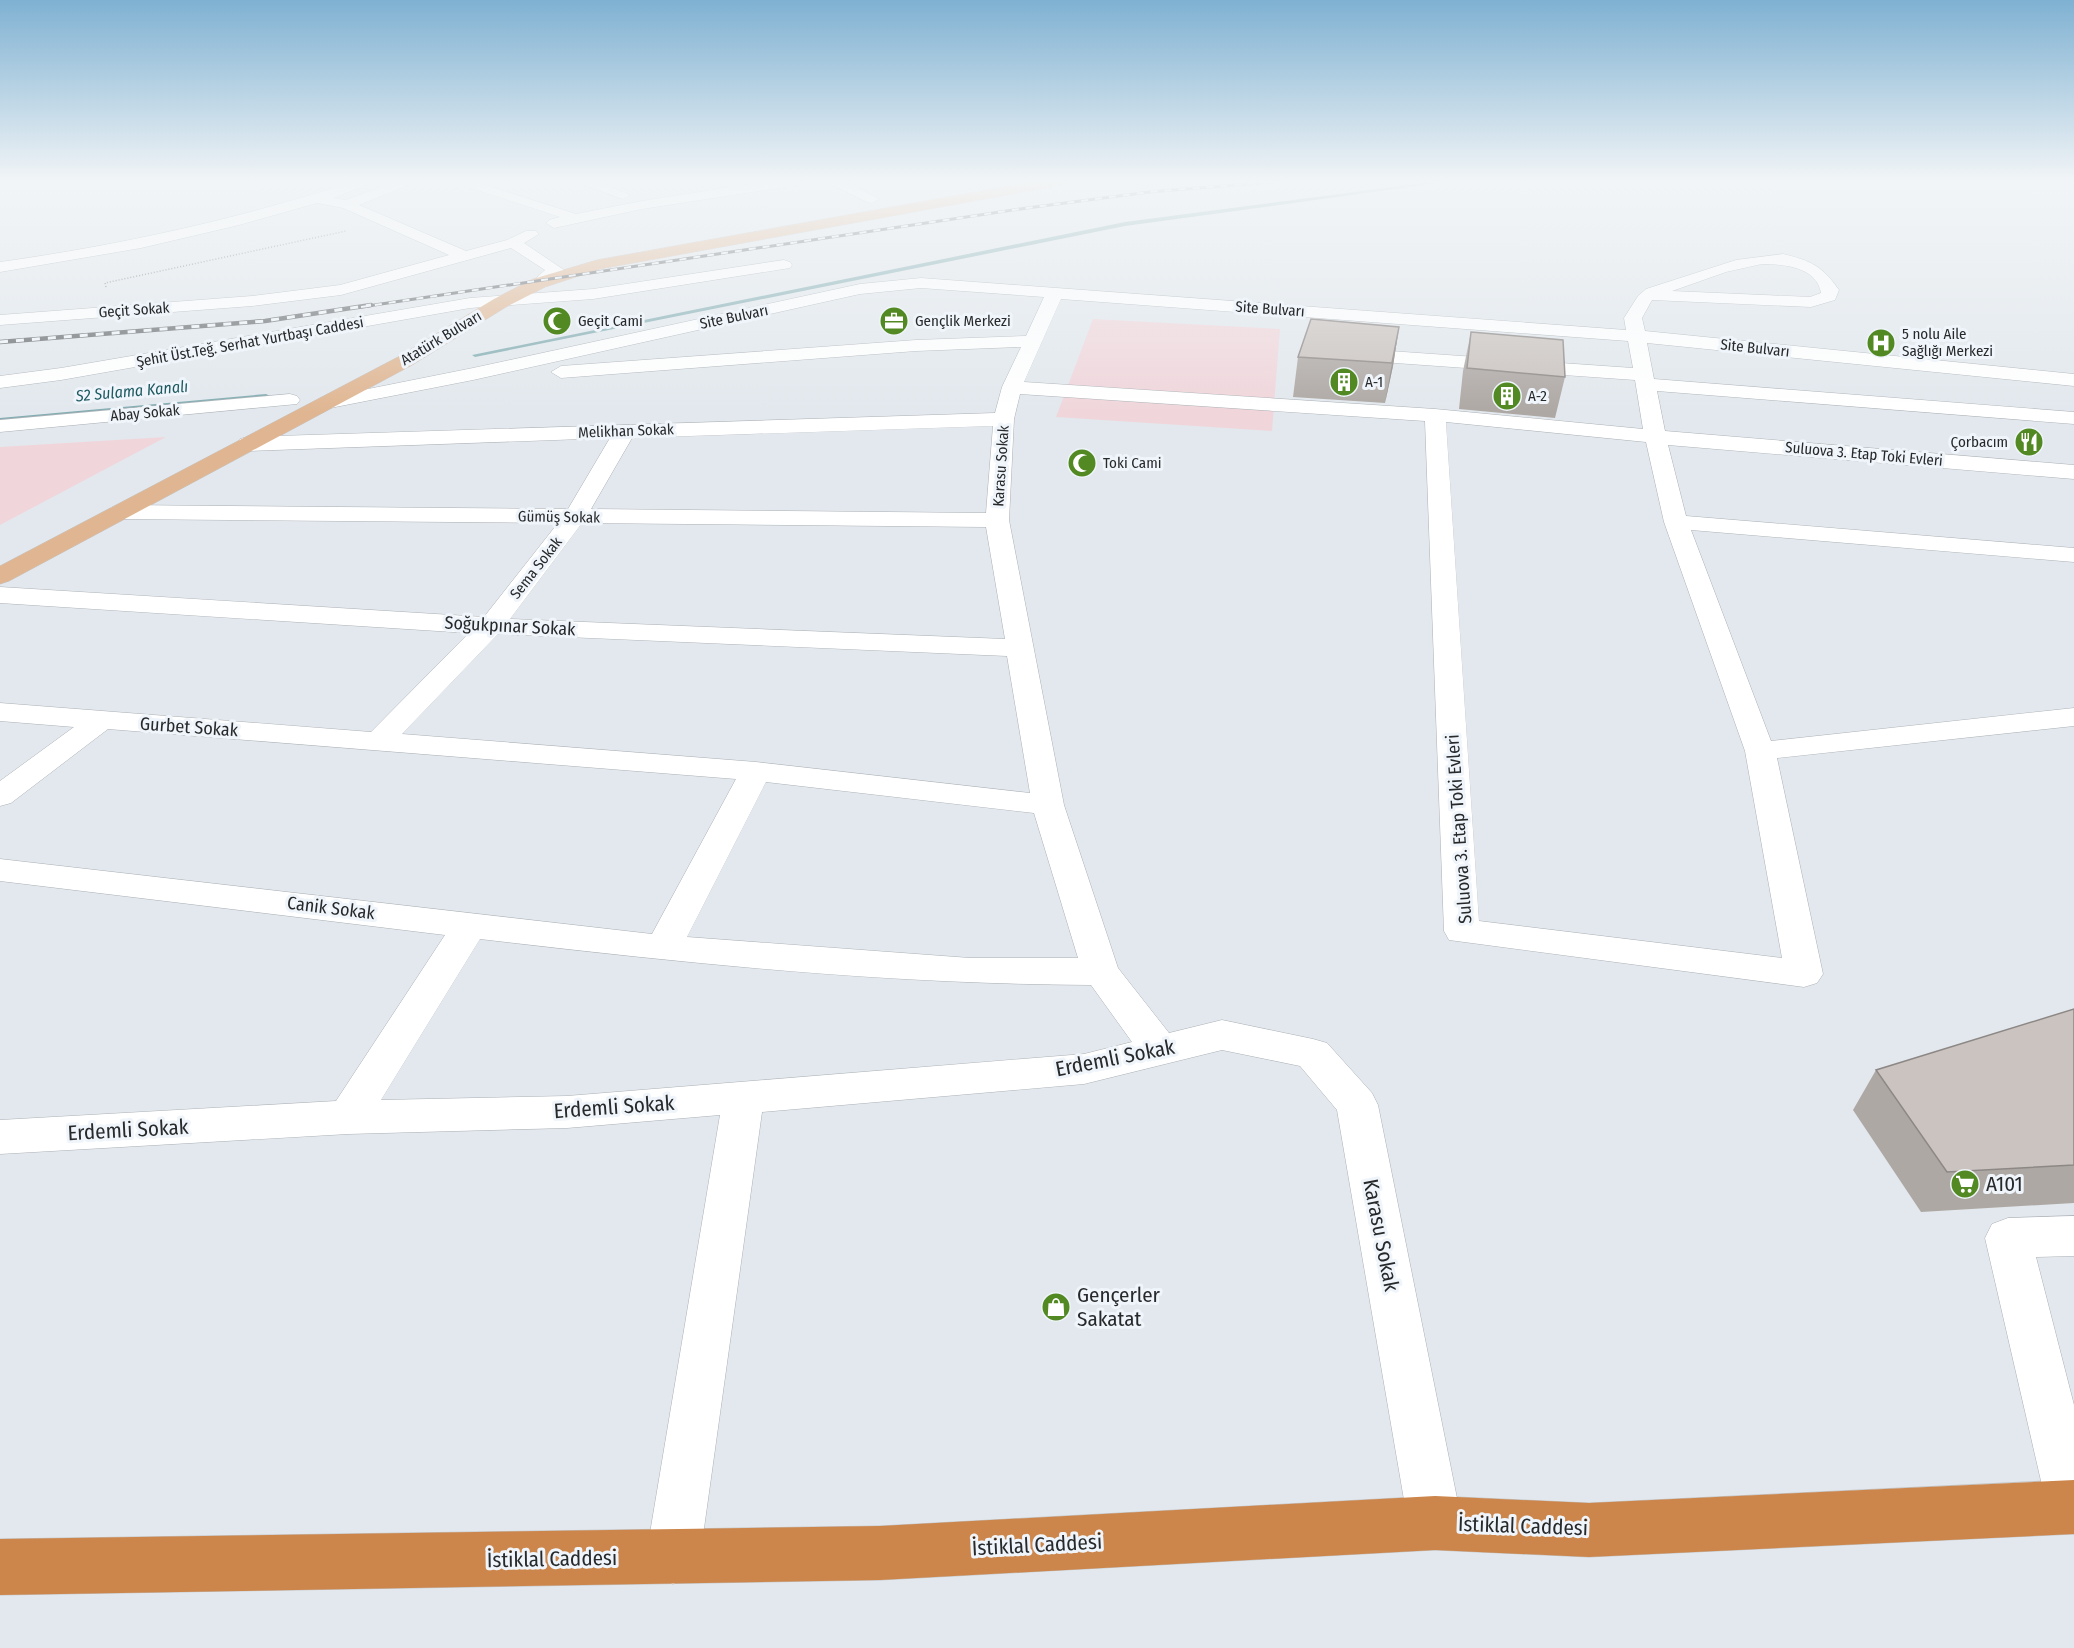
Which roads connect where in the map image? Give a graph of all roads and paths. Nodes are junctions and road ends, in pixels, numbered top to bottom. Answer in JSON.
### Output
{"nodes":[{"id":1,"x":69,"y":258,"type":"edge"},
{"id":2,"x":221,"y":258,"type":"edge"},
{"id":3,"x":458,"y":258,"type":"edge"},
{"id":4,"x":537,"y":258,"type":"edge"},
{"id":5,"x":580,"y":258,"type":"edge"},
{"id":6,"x":636,"y":258,"type":"edge"},
{"id":7,"x":784,"y":265,"type":"dead end"},
{"id":8,"x":550,"y":266,"type":"junction"},
{"id":9,"x":0,"y":267,"type":"edge"},
{"id":10,"x":539,"y":283,"type":"junction"},
{"id":11,"x":1055,"y":293,"type":"junction"},
{"id":12,"x":1648,"y":295,"type":"junction"},
{"id":13,"x":470,"y":303,"type":"junction"},
{"id":14,"x":500,"y":303,"type":"junction"},
{"id":15,"x":114,"y":312,"type":"junction"},
{"id":16,"x":1357,"y":314,"type":"junction"},
{"id":17,"x":0,"y":320,"type":"edge"},
{"id":18,"x":420,"y":330,"type":"dead end"},
{"id":19,"x":1635,"y":336,"type":"junction"},
{"id":20,"x":1035,"y":341,"type":"junction"},
{"id":21,"x":405,"y":360,"type":"junction"},
{"id":22,"x":474,"y":374,"type":"junction"},
{"id":23,"x":1645,"y":380,"type":"junction"},
{"id":24,"x":2074,"y":380,"type":"edge"},
{"id":25,"x":0,"y":382,"type":"edge"},
{"id":26,"x":1012,"y":387,"type":"junction"},
{"id":27,"x":310,"y":389,"type":"dead end"},
{"id":28,"x":290,"y":400,"type":"junction"},
{"id":29,"x":325,"y":403,"type":"junction"},
{"id":30,"x":1435,"y":416,"type":"junction"},
{"id":31,"x":2074,"y":418,"type":"edge"},
{"id":32,"x":1004,"y":419,"type":"junction"},
{"id":33,"x":249,"y":422,"type":"dead end"},
{"id":34,"x":0,"y":426,"type":"edge"},
{"id":35,"x":625,"y":431,"type":"junction"},
{"id":36,"x":1655,"y":437,"type":"junction"},
{"id":37,"x":248,"y":444,"type":"junction"},
{"id":38,"x":2074,"y":472,"type":"edge"},
{"id":39,"x":120,"y":512,"type":"junction"},
{"id":40,"x":574,"y":518,"type":"junction"},
{"id":41,"x":997,"y":520,"type":"junction"},
{"id":42,"x":1676,"y":522,"type":"junction"},
{"id":43,"x":2074,"y":555,"type":"edge"},
{"id":44,"x":0,"y":576,"type":"edge"},
{"id":45,"x":0,"y":595,"type":"edge"},
{"id":46,"x":491,"y":626,"type":"junction"},
{"id":47,"x":1020,"y":648,"type":"junction"},
{"id":48,"x":0,"y":712,"type":"edge"},
{"id":49,"x":2074,"y":717,"type":"edge"},
{"id":50,"x":102,"y":720,"type":"junction"},
{"id":51,"x":378,"y":742,"type":"junction"},
{"id":52,"x":1760,"y":751,"type":"junction"},
{"id":53,"x":756,"y":771,"type":"junction"},
{"id":54,"x":0,"y":796,"type":"edge"},
{"id":55,"x":1048,"y":805,"type":"junction"},
{"id":56,"x":0,"y":870,"type":"edge"},
{"id":57,"x":470,"y":925,"type":"junction"},
{"id":58,"x":663,"y":948,"type":"junction"},
{"id":59,"x":1101,"y":972,"type":"junction"},
{"id":60,"x":1222,"y":1035,"type":"joint"},
{"id":61,"x":1160,"y":1050,"type":"junction"},
{"id":62,"x":744,"y":1097,"type":"junction"},
{"id":63,"x":348,"y":1117,"type":"junction"},
{"id":64,"x":0,"y":1137,"type":"edge"},
{"id":65,"x":2074,"y":1236,"type":"edge"},
{"id":66,"x":2074,"y":1507,"type":"edge"},
{"id":67,"x":1435,"y":1523,"type":"junction"},
{"id":68,"x":673,"y":1557,"type":"junction"},
{"id":69,"x":0,"y":1567,"type":"edge"}],
"edges":[{"from":1,"to":9,"type":"street"},
{"from":2,"to":15,"type":"path"},
{"from":3,"to":15,"type":"street","name":"Geçit Sokak"},
{"from":4,"to":8,"type":"street"},
{"from":5,"to":8,"type":"main road","name":"Atatürk Bulvarı"},
{"from":6,"to":10,"type":"main road","name":"Atatürk Bulvarı"},
{"from":7,"to":14,"type":"street","name":"Şehit Üst.Teğ. Serhat Yurtbaşı Caddesi"},
{"from":8,"to":10,"type":"street"},
{"from":8,"to":13,"type":"main road","name":"Atatürk Bulvarı"},
{"from":10,"to":14,"type":"main road","name":"Atatürk Bulvarı"},
{"from":11,"to":16,"type":"street","name":"Site Bulvarı"},
{"from":11,"to":20,"type":"street","name":"Karasu Sokak"},
{"from":11,"to":22,"type":"street","name":"Site Bulvarı"},
{"from":12,"to":12,"type":"street"},
{"from":12,"to":19,"type":"street","name":"Suluova 3. Etap Toki Evleri"},
{"from":13,"to":14,"type":"street","name":"Şehit Üst.Teğ. Serhat Yurtbaşı Caddesi"},
{"from":13,"to":18,"type":"main road","name":"Atatürk Bulvarı"},
{"from":13,"to":25,"type":"street","name":"Şehit Üst.Teğ. Serhat Yurtbaşı Caddesi"},
{"from":14,"to":21,"type":"main road","name":"Atatürk Bulvarı"},
{"from":15,"to":17,"type":"street","name":"Geçit Sokak"},
{"from":16,"to":19,"type":"street","name":"Site Bulvarı"},
{"from":16,"to":23,"type":"street"},
{"from":19,"to":23,"type":"street","name":"Suluova 3. Etap Toki Evleri"},
{"from":19,"to":24,"type":"street","name":"Site Bulvarı"},
{"from":20,"to":22,"type":"street"},
{"from":20,"to":26,"type":"street","name":"Karasu Sokak"},
{"from":21,"to":22,"type":"street"},
{"from":21,"to":29,"type":"main road","name":"Atatürk Bulvarı"},
{"from":22,"to":29,"type":"street"},
{"from":23,"to":31,"type":"street"},
{"from":23,"to":36,"type":"street","name":"Suluova 3. Etap Toki Evleri"},
{"from":26,"to":30,"type":"street"},
{"from":26,"to":32,"type":"street","name":"Karasu Sokak"},
{"from":27,"to":28,"type":"main road"},
{"from":28,"to":33,"type":"main road"},
{"from":28,"to":34,"type":"street","name":"Abay Sokak"},
{"from":29,"to":37,"type":"main road","name":"Atatürk Bulvarı"},
{"from":30,"to":36,"type":"street","name":"Suluova 3. Etap Toki Evleri"},
{"from":30,"to":52,"type":"street","name":"Suluova 3. Etap Toki Evleri"},
{"from":32,"to":35,"type":"street","name":"Melikhan Sokak"},
{"from":32,"to":41,"type":"street","name":"Karasu Sokak"},
{"from":35,"to":37,"type":"street","name":"Melikhan Sokak"},
{"from":35,"to":40,"type":"street","name":"Sema Sokak"},
{"from":36,"to":38,"type":"street","name":"Suluova 3. Etap Toki Evleri"},
{"from":36,"to":42,"type":"street","name":"Suluova 3. Etap Toki Evleri"},
{"from":37,"to":39,"type":"main road","name":"Atatürk Bulvarı"},
{"from":39,"to":40,"type":"street","name":"Gümüş Sokak"},
{"from":39,"to":44,"type":"main road","name":"Atatürk Bulvarı"},
{"from":40,"to":41,"type":"street","name":"Gümüş Sokak"},
{"from":40,"to":46,"type":"street","name":"Sema Sokak"},
{"from":41,"to":47,"type":"street","name":"Karasu Sokak"},
{"from":42,"to":43,"type":"street"},
{"from":42,"to":52,"type":"street","name":"Suluova 3. Etap Toki Evleri"},
{"from":45,"to":46,"type":"street","name":"Soğukpınar Sokak"},
{"from":46,"to":47,"type":"street","name":"Soğukpınar Sokak"},
{"from":46,"to":51,"type":"street","name":"Sema Sokak"},
{"from":47,"to":55,"type":"street","name":"Karasu Sokak"},
{"from":48,"to":50,"type":"street","name":"Gurbet Sokak"},
{"from":49,"to":52,"type":"street"},
{"from":50,"to":51,"type":"street","name":"Gurbet Sokak"},
{"from":50,"to":54,"type":"street"},
{"from":51,"to":53,"type":"street","name":"Gurbet Sokak"},
{"from":53,"to":55,"type":"street","name":"Gurbet Sokak"},
{"from":53,"to":58,"type":"street"},
{"from":55,"to":59,"type":"street","name":"Karasu Sokak"},
{"from":56,"to":57,"type":"street","name":"Canik Sokak"},
{"from":57,"to":58,"type":"street","name":"Canik Sokak"},
{"from":57,"to":63,"type":"street"},
{"from":58,"to":59,"type":"street","name":"Canik Sokak"},
{"from":59,"to":61,"type":"street","name":"Karasu Sokak"},
{"from":60,"to":61,"type":"street","name":"Erdemli Sokak"},
{"from":60,"to":67,"type":"street","name":"Karasu Sokak"},
{"from":61,"to":62,"type":"street","name":"Erdemli Sokak"},
{"from":62,"to":63,"type":"street","name":"Erdemli Sokak"},
{"from":62,"to":68,"type":"street"},
{"from":63,"to":64,"type":"street","name":"Erdemli Sokak"},
{"from":65,"to":66,"type":"street"},
{"from":66,"to":67,"type":"highway","name":"İstiklal Caddesi"},
{"from":67,"to":68,"type":"highway","name":"İstiklal Caddesi"},
{"from":68,"to":69,"type":"highway","name":"İstiklal Caddesi"}]}
